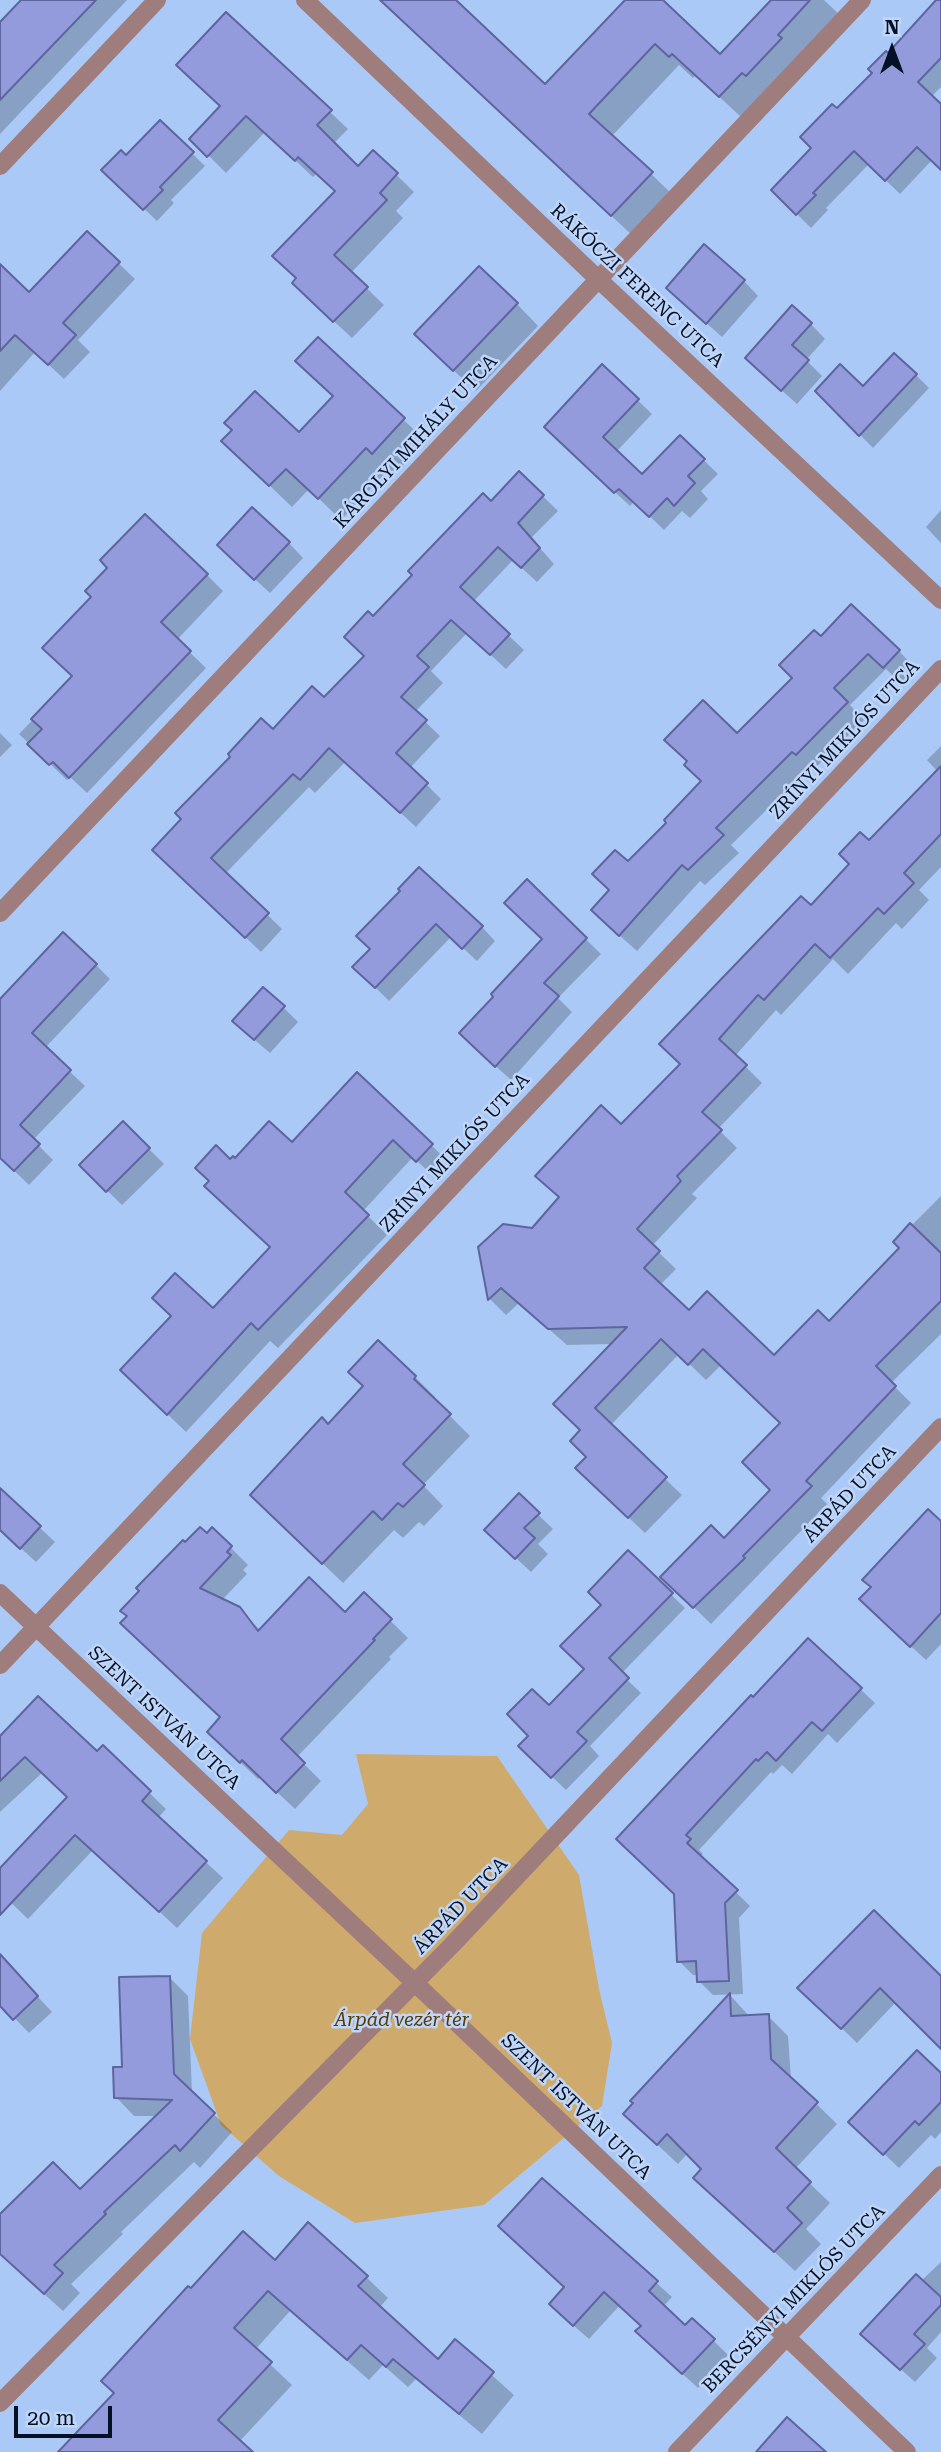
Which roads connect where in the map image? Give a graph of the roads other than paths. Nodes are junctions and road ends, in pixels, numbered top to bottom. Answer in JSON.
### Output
{"nodes":[{"id":1,"x":157,"y":0,"type":"edge"},
{"id":2,"x":305,"y":0,"type":"edge"},
{"id":3,"x":862,"y":0,"type":"edge"},
{"id":4,"x":0,"y":166,"type":"edge"},
{"id":5,"x":598,"y":279,"type":"junction"},
{"id":6,"x":941,"y":600,"type":"edge"},
{"id":7,"x":941,"y":669,"type":"edge"},
{"id":8,"x":0,"y":913,"type":"edge"},
{"id":9,"x":941,"y":1427,"type":"edge"},
{"id":10,"x":0,"y":1593,"type":"edge"},
{"id":11,"x":36,"y":1627,"type":"junction"},
{"id":12,"x":0,"y":1665,"type":"edge"},
{"id":13,"x":415,"y":1983,"type":"junction"},
{"id":14,"x":941,"y":2175,"type":"edge"},
{"id":15,"x":788,"y":2338,"type":"junction"},
{"id":16,"x":0,"y":2403,"type":"edge"},
{"id":17,"x":677,"y":2452,"type":"edge"},
{"id":18,"x":907,"y":2452,"type":"edge"}],
"edges":[{"from":1,"to":4,"type":"street"},
{"from":2,"to":5,"type":"street","name":"RÁKÓCZI FERENC UTCA"},
{"from":3,"to":5,"type":"street","name":"KÁROLYI MIHÁLY UTCA"},
{"from":5,"to":6,"type":"street","name":"RÁKÓCZI FERENC UTCA"},
{"from":5,"to":8,"type":"street","name":"KÁROLYI MIHÁLY UTCA"},
{"from":7,"to":11,"type":"street","name":"ZRÍNYI MIKLÓS UTCA"},
{"from":9,"to":13,"type":"street","name":"ÁRPÁD UTCA"},
{"from":10,"to":11,"type":"street","name":"SZENT ISTVÁN UTCA"},
{"from":11,"to":12,"type":"street","name":"ZRÍNYI MIKLÓS UTCA"},
{"from":11,"to":13,"type":"street","name":"SZENT ISTVÁN UTCA"},
{"from":13,"to":15,"type":"street","name":"SZENT ISTVÁN UTCA"},
{"from":13,"to":16,"type":"street","name":"ÁRPÁD UTCA"},
{"from":14,"to":15,"type":"street","name":"BERCSÉNYI MIKLÓS UTCA"},
{"from":15,"to":17,"type":"street","name":"BERCSÉNYI MIKLÓS UTCA"},
{"from":15,"to":18,"type":"street","name":"SZENT ISTVÁN UTCA"}]}
